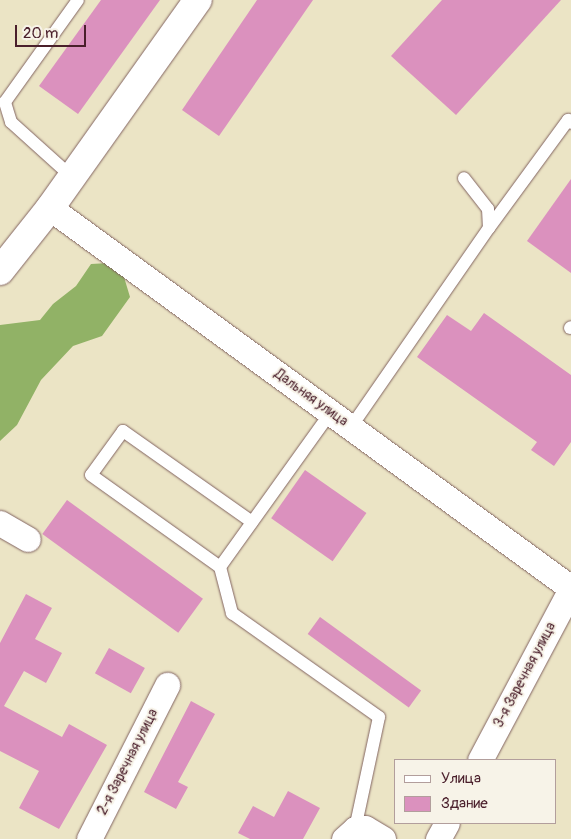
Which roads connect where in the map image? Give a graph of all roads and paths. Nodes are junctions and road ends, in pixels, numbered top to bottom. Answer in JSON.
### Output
{"nodes":[{"id":1,"x":78,"y":0,"type":"edge"},
{"id":2,"x":198,"y":0,"type":"edge"},
{"id":3,"x":571,"y":123,"type":"edge"},
{"id":4,"x":72,"y":177,"type":"junction"},
{"id":5,"x":464,"y":178,"type":"dead end"},
{"id":6,"x":50,"y":208,"type":"junction"},
{"id":7,"x":489,"y":228,"type":"junction"},
{"id":8,"x":0,"y":272,"type":"edge"},
{"id":9,"x":331,"y":412,"type":"junction"},
{"id":10,"x":350,"y":427,"type":"junction"},
{"id":11,"x":252,"y":522,"type":"junction"},
{"id":12,"x":0,"y":523,"type":"edge"},
{"id":13,"x":28,"y":539,"type":"dead end"},
{"id":14,"x":220,"y":567,"type":"junction"},
{"id":15,"x":571,"y":589,"type":"edge"},
{"id":16,"x":167,"y":685,"type":"dead end"},
{"id":17,"x":481,"y":759,"type":"edge"},
{"id":18,"x":446,"y":824,"type":"edge"},
{"id":19,"x":350,"y":834,"type":"edge"},
{"id":20,"x":89,"y":839,"type":"edge"},
{"id":21,"x":383,"y":839,"type":"edge"},
{"id":22,"x":438,"y":839,"type":"edge"}],
"edges":[{"from":1,"to":4,"type":"lane"},
{"from":2,"to":4,"type":"street"},
{"from":3,"to":7,"type":"lane"},
{"from":4,"to":6,"type":"street"},
{"from":5,"to":7,"type":"lane"},
{"from":6,"to":8,"type":"street"},
{"from":6,"to":9,"type":"street","name":"Дальняя улица"},
{"from":7,"to":10,"type":"lane"},
{"from":9,"to":10,"type":"street","name":"Дальняя улица"},
{"from":9,"to":11,"type":"lane"},
{"from":10,"to":15,"type":"street","name":"Дальняя улица"},
{"from":11,"to":14,"type":"lane"},
{"from":11,"to":14,"type":"lane"},
{"from":12,"to":13,"type":"street"},
{"from":14,"to":19,"type":"lane"},
{"from":15,"to":17,"type":"street","name":"3-я Заречная улица"},
{"from":16,"to":20,"type":"street","name":"2-я Заречная улица"},
{"from":18,"to":22,"type":"street"},
{"from":19,"to":21,"type":"street"}]}
